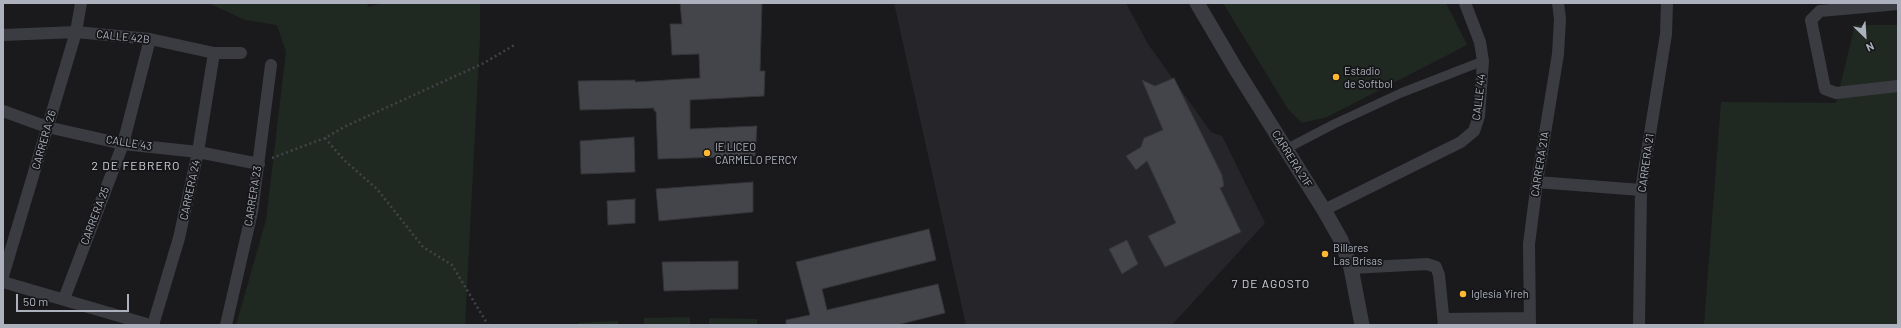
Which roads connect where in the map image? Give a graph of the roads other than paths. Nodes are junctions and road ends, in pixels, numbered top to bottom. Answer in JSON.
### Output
{"nodes":[{"id":1,"x":81,"y":3,"type":"edge"},
{"id":2,"x":1198,"y":3,"type":"edge"},
{"id":3,"x":1465,"y":3,"type":"edge"},
{"id":4,"x":1558,"y":3,"type":"edge"},
{"id":5,"x":1667,"y":3,"type":"edge"},
{"id":6,"x":1898,"y":4,"type":"edge"},
{"id":7,"x":76,"y":32,"type":"junction"},
{"id":8,"x":3,"y":35,"type":"edge"},
{"id":9,"x":150,"y":39,"type":"junction"},
{"id":10,"x":214,"y":53,"type":"junction"},
{"id":11,"x":241,"y":53,"type":"dead end"},
{"id":12,"x":1483,"y":61,"type":"junction"},
{"id":13,"x":271,"y":65,"type":"dead end"},
{"id":14,"x":1898,"y":86,"type":"edge"},
{"id":15,"x":3,"y":111,"type":"edge"},
{"id":16,"x":48,"y":127,"type":"junction"},
{"id":17,"x":122,"y":144,"type":"junction"},
{"id":18,"x":1286,"y":149,"type":"junction"},
{"id":19,"x":198,"y":152,"type":"junction"},
{"id":20,"x":258,"y":164,"type":"junction"},
{"id":21,"x":1537,"y":182,"type":"junction"},
{"id":22,"x":1640,"y":190,"type":"junction"},
{"id":23,"x":1324,"y":210,"type":"junction"},
{"id":24,"x":1351,"y":268,"type":"junction"},
{"id":25,"x":3,"y":276,"type":"edge"},
{"id":26,"x":3,"y":282,"type":"edge"},
{"id":27,"x":64,"y":299,"type":"junction"},
{"id":28,"x":1529,"y":321,"type":"edge"},
{"id":29,"x":1444,"y":322,"type":"edge"},
{"id":30,"x":1474,"y":322,"type":"edge"},
{"id":31,"x":150,"y":325,"type":"edge"},
{"id":32,"x":153,"y":325,"type":"edge"},
{"id":33,"x":226,"y":325,"type":"edge"},
{"id":34,"x":1362,"y":325,"type":"edge"},
{"id":35,"x":1639,"y":325,"type":"edge"}],
"edges":[{"from":1,"to":7,"type":"street","name":"CARRERA 26"},
{"from":2,"to":18,"type":"street","name":"CARRERA 21F"},
{"from":3,"to":12,"type":"street"},
{"from":4,"to":21,"type":"street","name":"CARRERA 21A"},
{"from":5,"to":22,"type":"street","name":"CARRERA 21"},
{"from":6,"to":14,"type":"street"},
{"from":7,"to":8,"type":"street","name":"CALLE 42B"},
{"from":7,"to":9,"type":"street","name":"CALLE 42B"},
{"from":7,"to":16,"type":"street","name":"CARRERA 26"},
{"from":9,"to":10,"type":"street","name":"CALLE 42B"},
{"from":9,"to":17,"type":"street","name":"CARRERA 25"},
{"from":10,"to":11,"type":"street","name":"CALLE 42B"},
{"from":10,"to":19,"type":"street","name":"CARRERA 24"},
{"from":12,"to":18,"type":"street","name":"CALLE 44"},
{"from":12,"to":23,"type":"street","name":"CALLE 44"},
{"from":13,"to":20,"type":"street","name":"CARRERA 23"},
{"from":15,"to":16,"type":"street","name":"CALLE 43"},
{"from":16,"to":17,"type":"street","name":"CALLE 43"},
{"from":16,"to":25,"type":"street","name":"CARRERA 26"},
{"from":17,"to":19,"type":"street","name":"CALLE 43"},
{"from":17,"to":27,"type":"street","name":"CARRERA 25"},
{"from":18,"to":23,"type":"street","name":"CARRERA 21F"},
{"from":19,"to":20,"type":"street","name":"CALLE 43"},
{"from":19,"to":32,"type":"street","name":"CARRERA 24"},
{"from":20,"to":33,"type":"street","name":"CARRERA 23"},
{"from":21,"to":22,"type":"street"},
{"from":21,"to":28,"type":"street","name":"CARRERA 21A"},
{"from":22,"to":35,"type":"street","name":"CARRERA 21"},
{"from":23,"to":24,"type":"street","name":"CARRERA 21F"},
{"from":24,"to":29,"type":"street"},
{"from":24,"to":34,"type":"street","name":"CARRERA 21F"},
{"from":26,"to":27,"type":"street"},
{"from":27,"to":31,"type":"street"},
{"from":28,"to":30,"type":"street"},
{"from":29,"to":30,"type":"street"}]}
